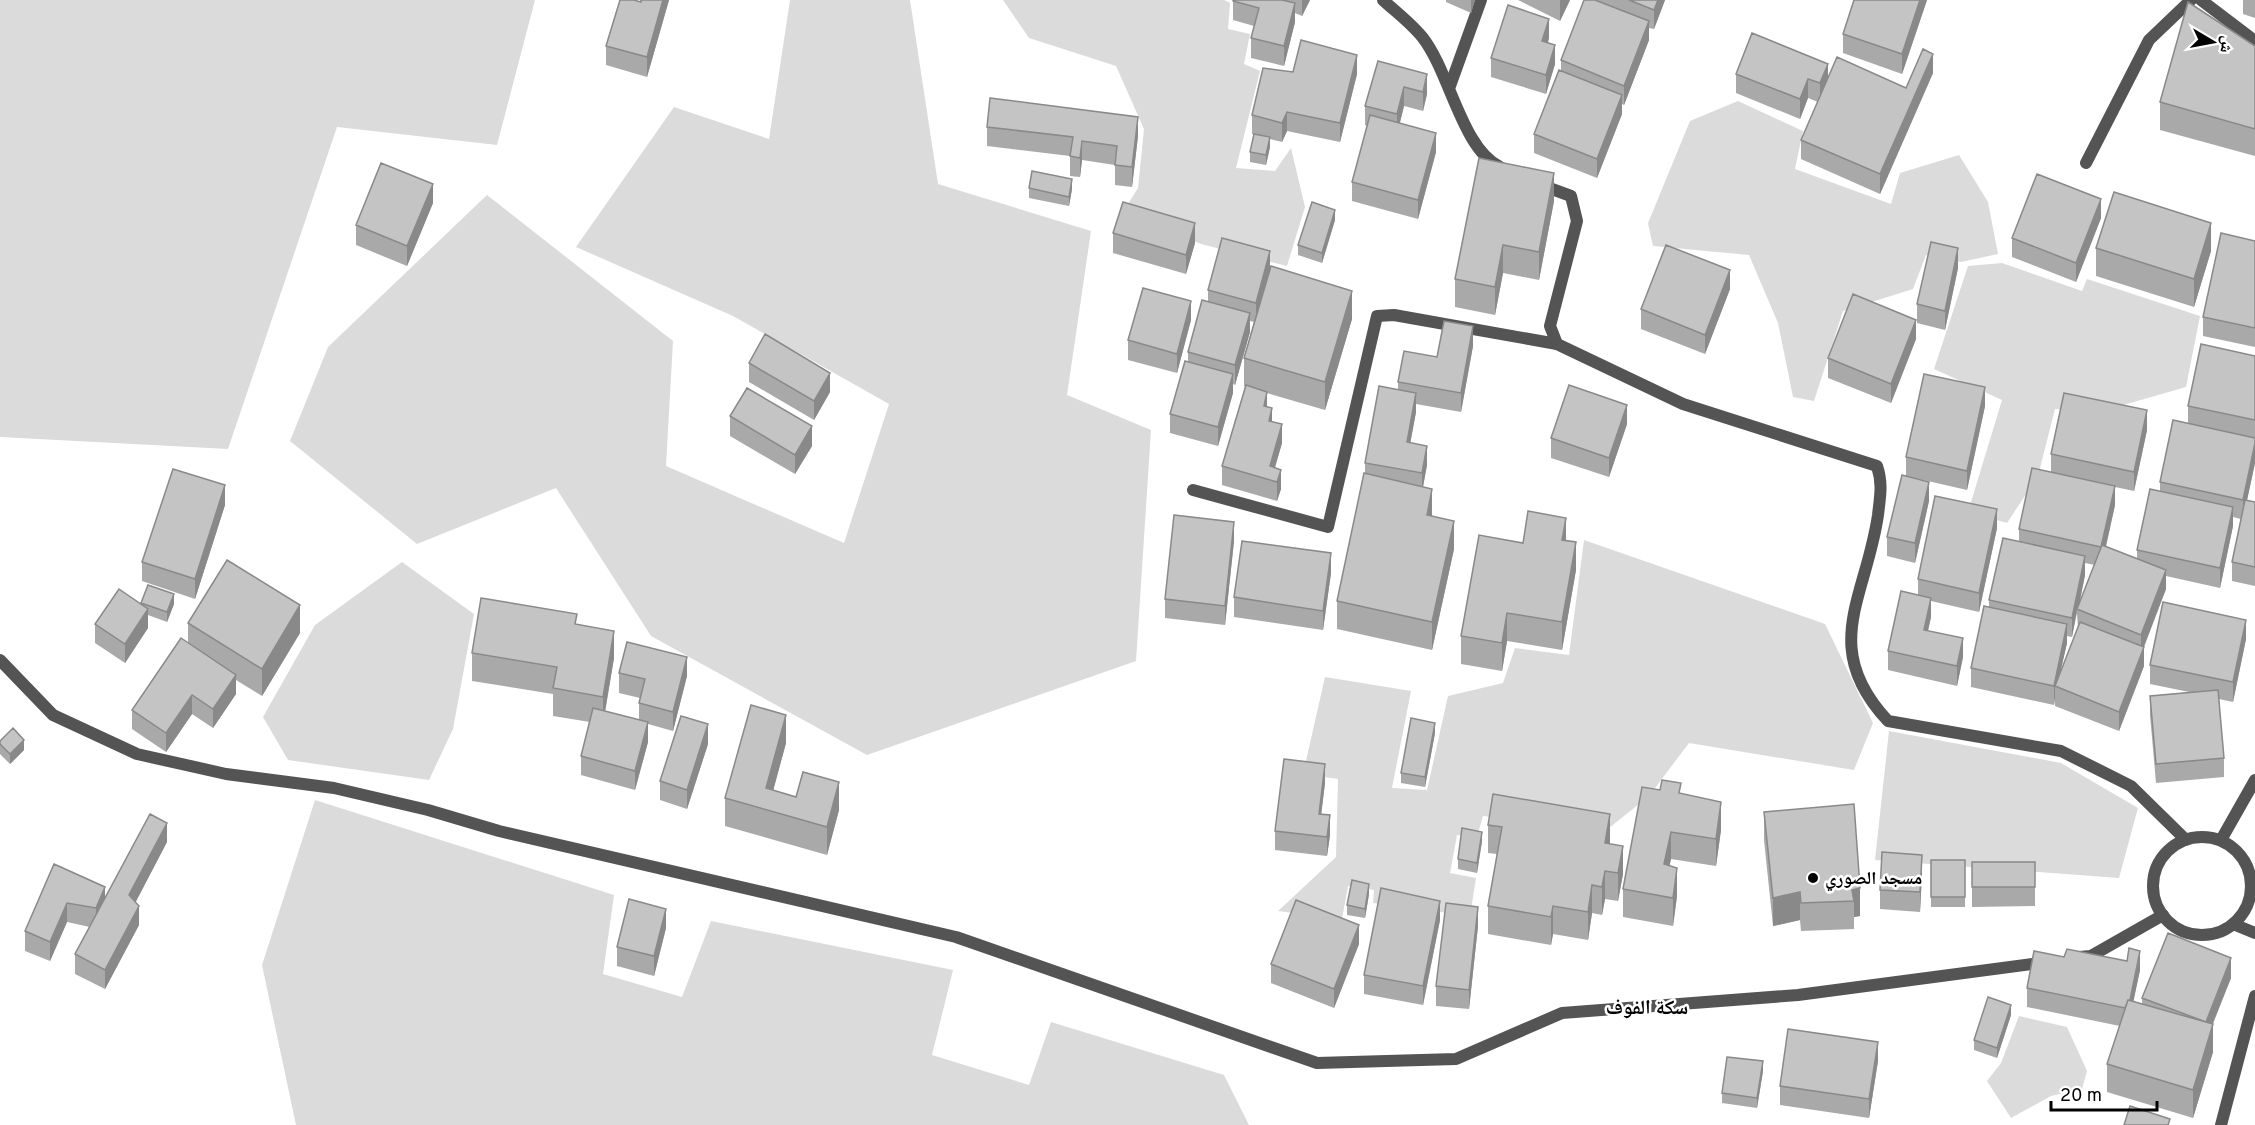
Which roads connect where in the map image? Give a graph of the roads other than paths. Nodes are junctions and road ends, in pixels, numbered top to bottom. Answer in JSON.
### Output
{"nodes":[{"id":1,"x":1383,"y":0,"type":"edge"},
{"id":2,"x":1481,"y":0,"type":"edge"},
{"id":3,"x":2191,"y":0,"type":"edge"},
{"id":4,"x":2201,"y":0,"type":"edge"},
{"id":5,"x":2255,"y":41,"type":"edge"},
{"id":6,"x":1450,"y":86,"type":"junction"},
{"id":7,"x":2086,"y":163,"type":"dead end"},
{"id":8,"x":1509,"y":172,"type":"edge"},
{"id":9,"x":1527,"y":181,"type":"edge"},
{"id":10,"x":1557,"y":344,"type":"junction"},
{"id":11,"x":1193,"y":489,"type":"dead end"},
{"id":12,"x":0,"y":660,"type":"edge"},
{"id":13,"x":2255,"y":780,"type":"edge"},
{"id":14,"x":2186,"y":840,"type":"junction"},
{"id":15,"x":2221,"y":840,"type":"junction"},
{"id":16,"x":2163,"y":915,"type":"junction"},
{"id":17,"x":2233,"y":924,"type":"junction"},
{"id":18,"x":2255,"y":933,"type":"edge"},
{"id":19,"x":2255,"y":996,"type":"edge"},
{"id":20,"x":2221,"y":1125,"type":"edge"}],
"edges":[{"from":1,"to":6,"type":"street"},
{"from":2,"to":6,"type":"street"},
{"from":3,"to":7,"type":"street"},
{"from":4,"to":5,"type":"street"},
{"from":6,"to":8,"type":"street"},
{"from":9,"to":10,"type":"street"},
{"from":10,"to":11,"type":"street"},
{"from":10,"to":14,"type":"street"},
{"from":12,"to":16,"type":"street"},
{"from":13,"to":15,"type":"street"},
{"from":14,"to":15,"type":"street"},
{"from":14,"to":16,"type":"street"},
{"from":15,"to":17,"type":"street"},
{"from":16,"to":17,"type":"street"},
{"from":17,"to":18,"type":"street"},
{"from":19,"to":20,"type":"street"}]}
